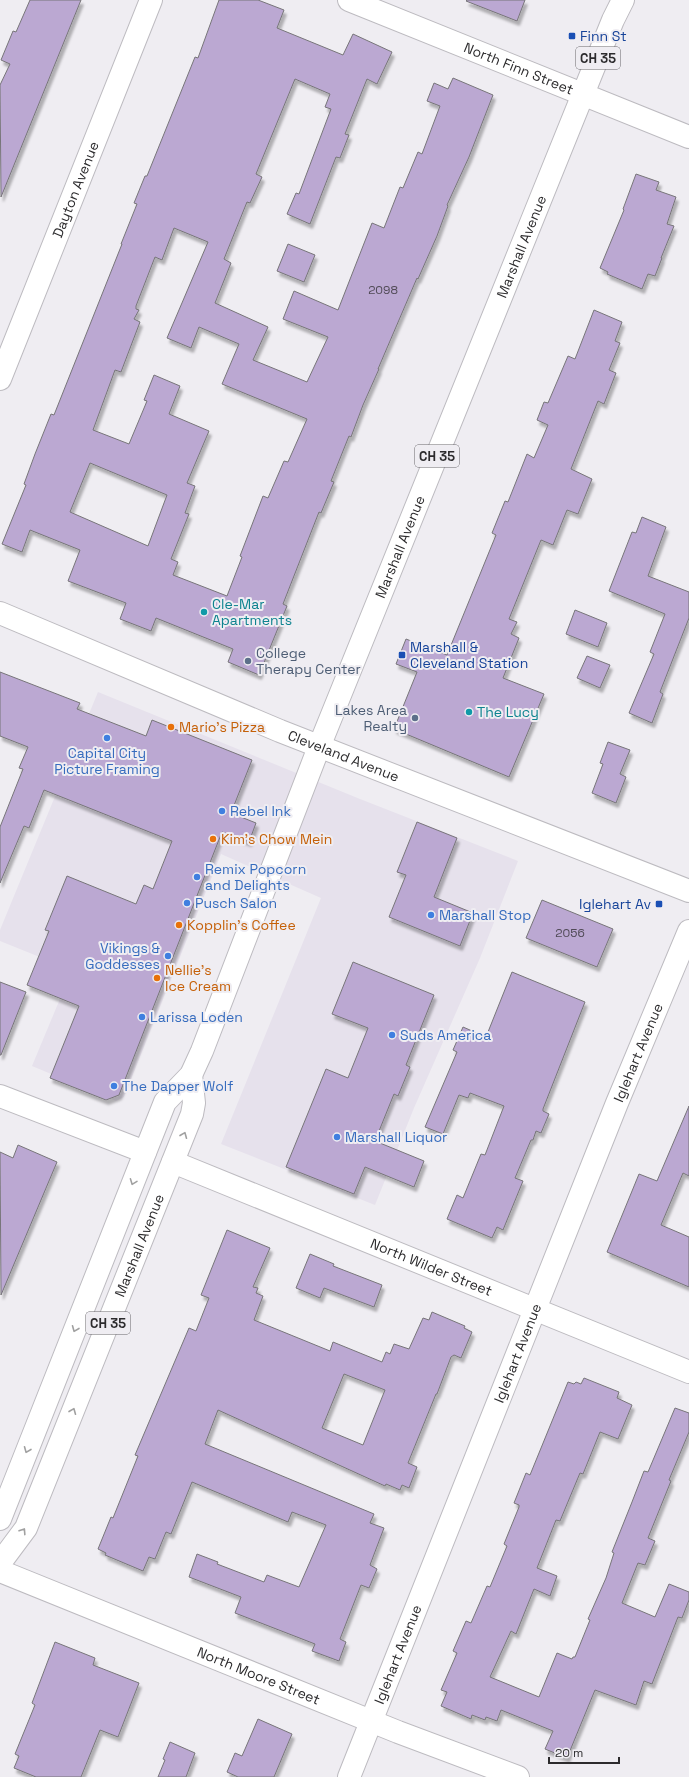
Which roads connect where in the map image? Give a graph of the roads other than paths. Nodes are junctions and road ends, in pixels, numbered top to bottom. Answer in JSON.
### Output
{"nodes":[{"id":1,"x":151,"y":0,"type":"edge"},
{"id":2,"x":349,"y":0,"type":"edge"},
{"id":3,"x":623,"y":0,"type":"edge"},
{"id":4,"x":616,"y":10,"type":"edge"},
{"id":5,"x":583,"y":95,"type":"junction"},
{"id":6,"x":689,"y":137,"type":"edge"},
{"id":7,"x":0,"y":379,"type":"edge"},
{"id":8,"x":0,"y":613,"type":"edge"},
{"id":9,"x":319,"y":747,"type":"junction"},
{"id":10,"x":689,"y":891,"type":"edge"},
{"id":11,"x":689,"y":931,"type":"edge"},
{"id":12,"x":190,"y":1076,"type":"junction"},
{"id":13,"x":0,"y":1096,"type":"edge"},
{"id":14,"x":145,"y":1152,"type":"junction"},
{"id":15,"x":173,"y":1162,"type":"junction"},
{"id":16,"x":535,"y":1310,"type":"junction"},
{"id":17,"x":689,"y":1372,"type":"edge"},
{"id":18,"x":0,"y":1519,"type":"edge"},
{"id":19,"x":0,"y":1563,"type":"edge"},
{"id":20,"x":0,"y":1571,"type":"edge"},
{"id":21,"x":370,"y":1720,"type":"junction"},
{"id":22,"x":349,"y":1777,"type":"edge"},
{"id":23,"x":518,"y":1777,"type":"edge"}],
"edges":[{"from":1,"to":7,"type":"street","name":"Dayton Avenue"},
{"from":2,"to":5,"type":"street","name":"North Finn Street"},
{"from":3,"to":4,"type":"street","name":"Marshall Avenue","number":"CH 35"},
{"from":4,"to":5,"type":"street","name":"Marshall Avenue","number":"CH 35"},
{"from":5,"to":6,"type":"street","name":"North Finn Street"},
{"from":5,"to":9,"type":"street","name":"Marshall Avenue","number":"CH 35"},
{"from":8,"to":9,"type":"street","name":"Cleveland Avenue"},
{"from":9,"to":10,"type":"street","name":"Cleveland Avenue"},
{"from":9,"to":12,"type":"street","name":"Marshall Avenue","number":"CH 35"},
{"from":11,"to":16,"type":"street","name":"Iglehart Avenue"},
{"from":12,"to":14,"type":"street","name":"Marshall Avenue","number":"CH 35"},
{"from":15,"to":12,"type":"street","name":"Marshall Avenue","number":"CH 35","one_way":true},
{"from":13,"to":14,"type":"street"},
{"from":14,"to":18,"type":"street","name":"Marshall Avenue","number":"CH 35","one_way":true},
{"from":15,"to":16,"type":"street","name":"North Wilder Street"},
{"from":19,"to":15,"type":"street","name":"Marshall Avenue","number":"CH 35","one_way":true},
{"from":16,"to":17,"type":"street","name":"North Wilder Street"},
{"from":16,"to":21,"type":"street","name":"Iglehart Avenue"},
{"from":20,"to":21,"type":"street","name":"North Moore Street"},
{"from":21,"to":22,"type":"street","name":"Iglehart Avenue"},
{"from":21,"to":23,"type":"street","name":"North Moore Street"}]}
